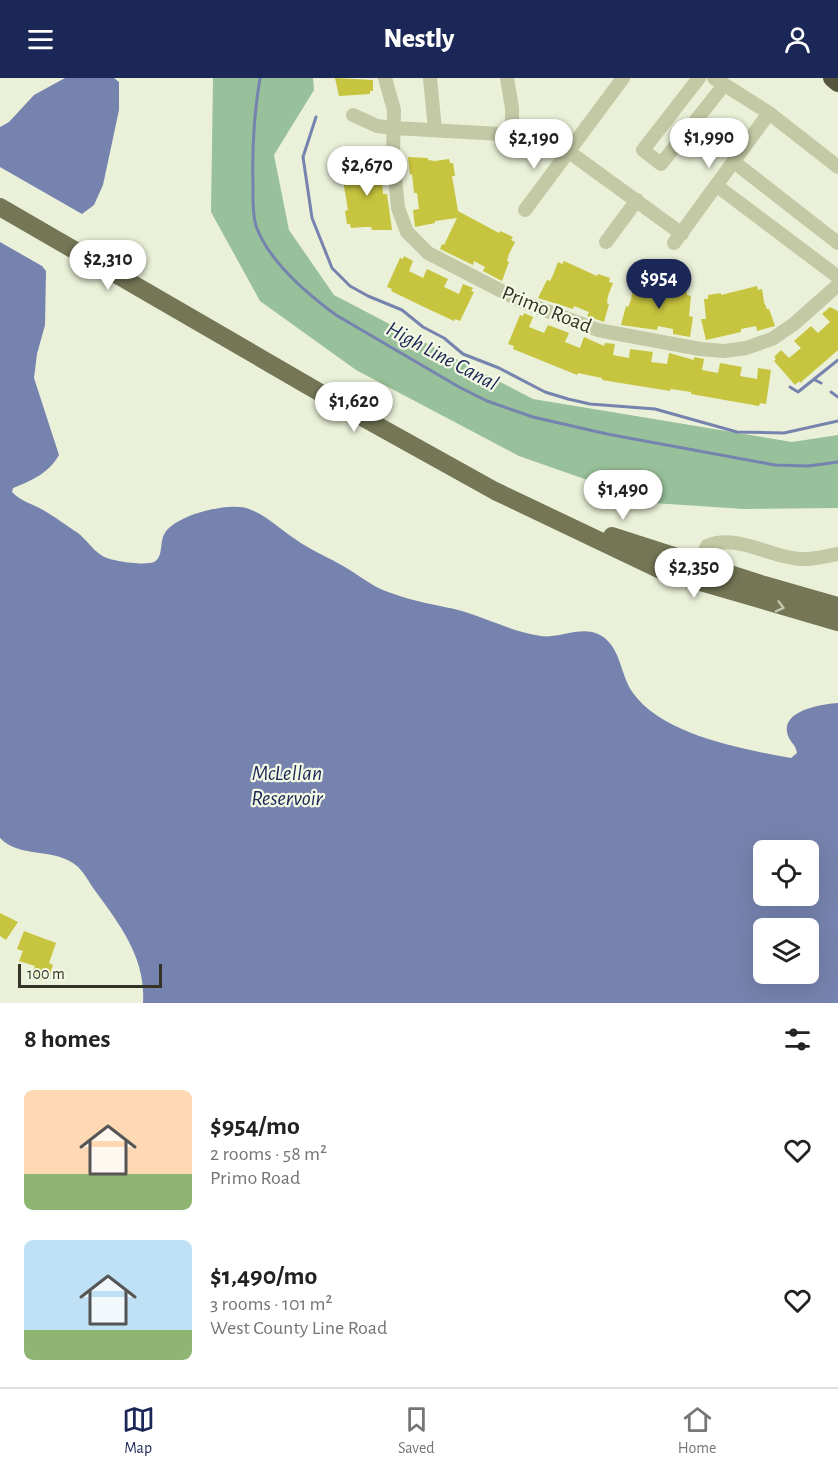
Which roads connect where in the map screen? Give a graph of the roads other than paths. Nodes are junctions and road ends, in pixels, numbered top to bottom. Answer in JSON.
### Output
{"nodes":[{"id":1,"x":385,"y":78,"type":"edge"},
{"id":2,"x":430,"y":78,"type":"edge"},
{"id":3,"x":507,"y":78,"type":"edge"},
{"id":4,"x":623,"y":78,"type":"edge"},
{"id":5,"x":699,"y":78,"type":"edge"},
{"id":6,"x":832,"y":78,"type":"edge"},
{"id":7,"x":719,"y":81,"type":"edge"},
{"id":8,"x":838,"y":83,"type":"edge"},
{"id":9,"x":769,"y":113,"type":"junction"},
{"id":10,"x":353,"y":115,"type":"dead end"},
{"id":11,"x":394,"y":128,"type":"junction"},
{"id":12,"x":435,"y":129,"type":"junction"},
{"id":13,"x":512,"y":134,"type":"junction"},
{"id":14,"x":569,"y":150,"type":"junction"},
{"id":15,"x":734,"y":162,"type":"junction"},
{"id":16,"x":838,"y":167,"type":"edge"},
{"id":17,"x":717,"y":186,"type":"junction"},
{"id":18,"x":637,"y":200,"type":"junction"},
{"id":19,"x":0,"y":207,"type":"edge"},
{"id":20,"x":525,"y":210,"type":"dead end"},
{"id":21,"x":606,"y":242,"type":"dead end"},
{"id":22,"x":838,"y":243,"type":"edge"},
{"id":23,"x":838,"y":277,"type":"edge"},
{"id":24,"x":838,"y":285,"type":"edge"},
{"id":25,"x":569,"y":525,"type":"junction"},
{"id":26,"x":838,"y":554,"type":"edge"},
{"id":27,"x":699,"y":565,"type":"junction"},
{"id":28,"x":838,"y":606,"type":"edge"},
{"id":29,"x":838,"y":622,"type":"edge"}],
"edges":[{"from":1,"to":11,"type":"street","name":"Primo Road"},
{"from":2,"to":12,"type":"street"},
{"from":3,"to":13,"type":"street"},
{"from":4,"to":14,"type":"street"},
{"from":5,"to":7,"type":"street"},
{"from":6,"to":8,"type":"highway"},
{"from":7,"to":9,"type":"street"},
{"from":9,"to":15,"type":"street"},
{"from":9,"to":16,"type":"street"},
{"from":10,"to":11,"type":"street"},
{"from":11,"to":12,"type":"street"},
{"from":11,"to":24,"type":"street","name":"Primo Road"},
{"from":12,"to":13,"type":"street"},
{"from":13,"to":14,"type":"street"},
{"from":14,"to":18,"type":"street"},
{"from":14,"to":20,"type":"street"},
{"from":15,"to":17,"type":"street"},
{"from":15,"to":22,"type":"street"},
{"from":17,"to":18,"type":"street"},
{"from":17,"to":23,"type":"street"},
{"from":18,"to":21,"type":"street"},
{"from":19,"to":25,"type":"main road"},
{"from":25,"to":27,"type":"main road"},
{"from":25,"to":29,"type":"main road","one_way":true},
{"from":26,"to":27,"type":"street"},
{"from":27,"to":28,"type":"main road"}]}
